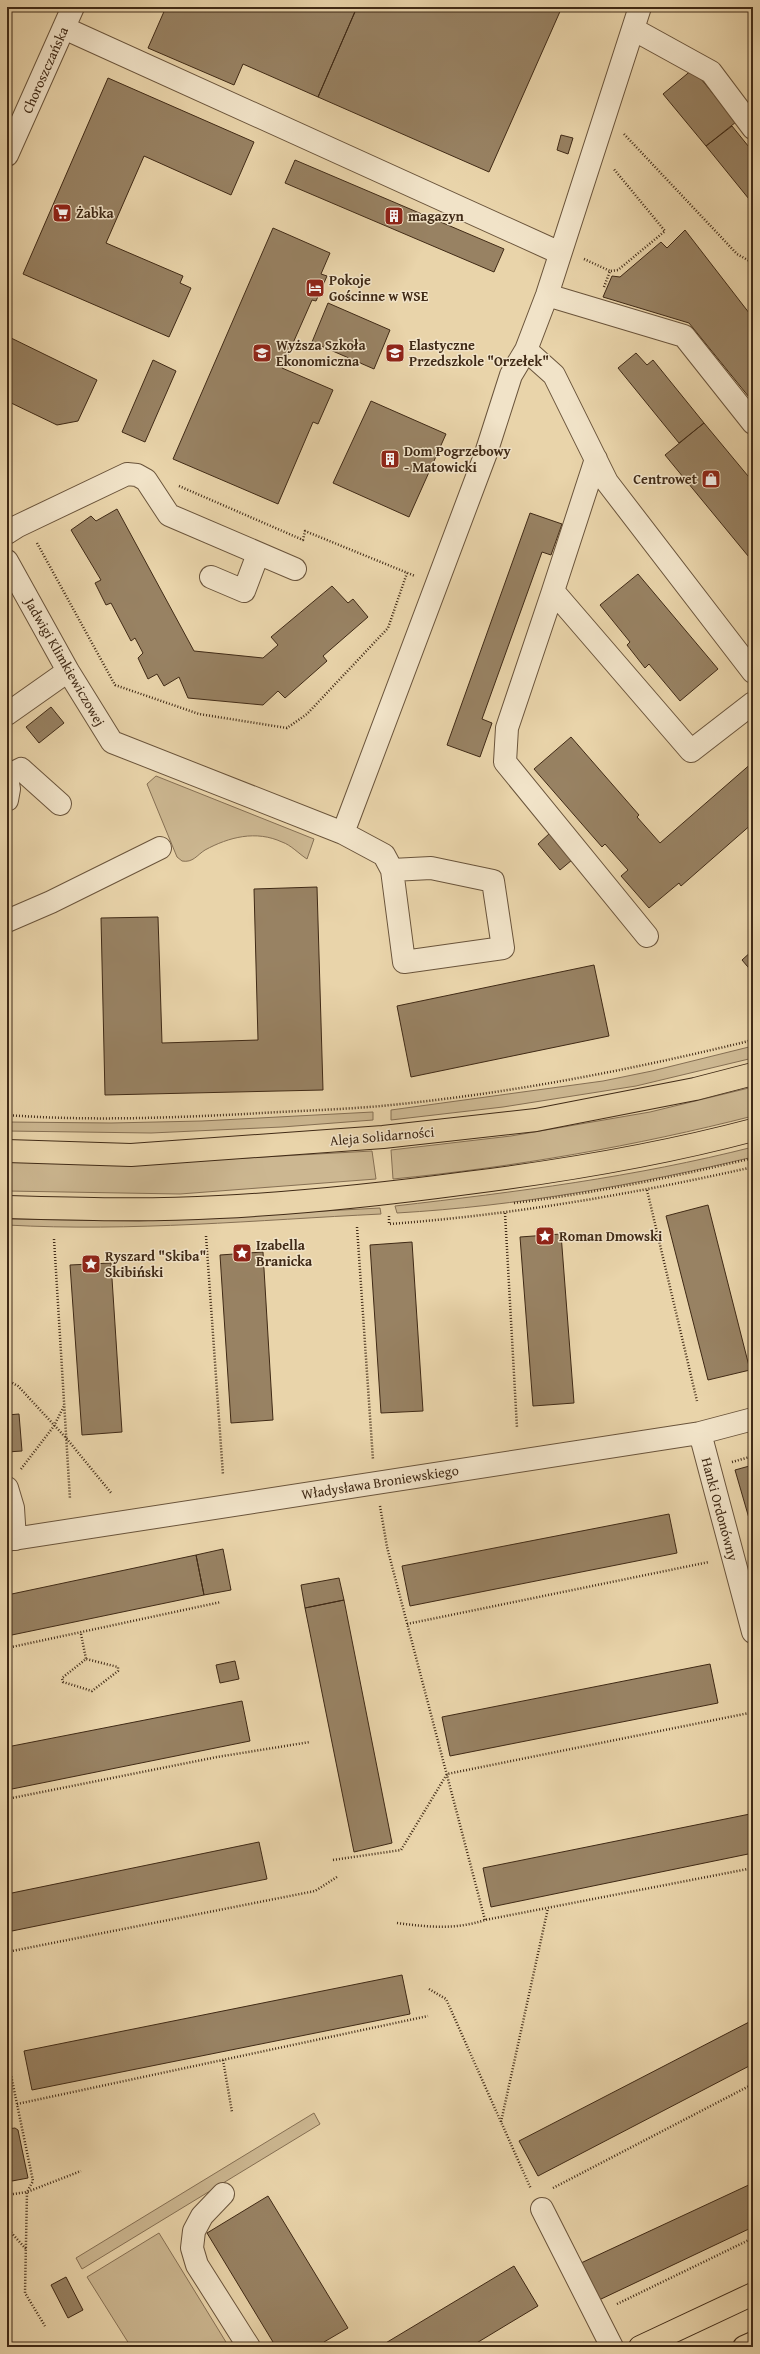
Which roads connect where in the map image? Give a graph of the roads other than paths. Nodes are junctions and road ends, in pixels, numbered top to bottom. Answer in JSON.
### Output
{"nodes":[{"id":1,"x":73,"y":7,"type":"edge"},
{"id":2,"x":640,"y":7,"type":"edge"},
{"id":3,"x":64,"y":28,"type":"junction"},
{"id":4,"x":633,"y":29,"type":"junction"},
{"id":5,"x":753,"y":128,"type":"edge"},
{"id":6,"x":7,"y":155,"type":"edge"},
{"id":7,"x":560,"y":253,"type":"junction"},
{"id":8,"x":547,"y":295,"type":"junction"},
{"id":9,"x":526,"y":350,"type":"junction"},
{"id":10,"x":753,"y":423,"type":"edge"},
{"id":11,"x":596,"y":460,"type":"junction"},
{"id":12,"x":7,"y":533,"type":"edge"},
{"id":13,"x":258,"y":554,"type":"junction"},
{"id":14,"x":7,"y":561,"type":"edge"},
{"id":15,"x":295,"y":569,"type":"dead end"},
{"id":16,"x":211,"y":577,"type":"dead end"},
{"id":17,"x":553,"y":591,"type":"junction"},
{"id":18,"x":68,"y":671,"type":"junction"},
{"id":19,"x":753,"y":672,"type":"edge"},
{"id":20,"x":753,"y":703,"type":"edge"},
{"id":21,"x":7,"y":714,"type":"edge"},
{"id":22,"x":7,"y":777,"type":"edge"},
{"id":23,"x":7,"y":800,"type":"edge"},
{"id":24,"x":60,"y":804,"type":"dead end"},
{"id":25,"x":343,"y":833,"type":"junction"},
{"id":26,"x":160,"y":848,"type":"dead end"},
{"id":27,"x":392,"y":870,"type":"junction"},
{"id":28,"x":7,"y":921,"type":"edge"},
{"id":29,"x":647,"y":936,"type":"dead end"},
{"id":30,"x":753,"y":1074,"type":"edge"},
{"id":31,"x":753,"y":1130,"type":"edge"},
{"id":32,"x":7,"y":1151,"type":"edge"},
{"id":33,"x":7,"y":1207,"type":"edge"},
{"id":34,"x":753,"y":1420,"type":"edge"},
{"id":35,"x":700,"y":1432,"type":"junction"},
{"id":36,"x":12,"y":1481,"type":"edge"},
{"id":37,"x":11,"y":1540,"type":"edge"},
{"id":38,"x":753,"y":1632,"type":"edge"},
{"id":39,"x":223,"y":2194,"type":"dead end"},
{"id":40,"x":538,"y":2203,"type":"road end"},
{"id":41,"x":753,"y":2294,"type":"edge"},
{"id":42,"x":753,"y":2343,"type":"edge"},
{"id":43,"x":249,"y":2347,"type":"edge"},
{"id":44,"x":612,"y":2347,"type":"edge"},
{"id":45,"x":640,"y":2347,"type":"edge"},
{"id":46,"x":744,"y":2347,"type":"edge"}],
"edges":[{"from":1,"to":3,"type":"street","name":"Choroszczańska"},
{"from":2,"to":4,"type":"street"},
{"from":3,"to":6,"type":"street","name":"Choroszczańska"},
{"from":3,"to":7,"type":"street"},
{"from":4,"to":5,"type":"street"},
{"from":4,"to":7,"type":"street"},
{"from":7,"to":8,"type":"street"},
{"from":8,"to":9,"type":"street"},
{"from":8,"to":10,"type":"street"},
{"from":9,"to":11,"type":"street"},
{"from":9,"to":25,"type":"street"},
{"from":11,"to":17,"type":"street"},
{"from":11,"to":19,"type":"street"},
{"from":12,"to":13,"type":"street"},
{"from":13,"to":15,"type":"street"},
{"from":13,"to":16,"type":"street"},
{"from":14,"to":18,"type":"street","name":"Jadwigi Klimkiewiczowej"},
{"from":17,"to":20,"type":"street"},
{"from":17,"to":29,"type":"street"},
{"from":18,"to":21,"type":"street"},
{"from":18,"to":25,"type":"street","name":"Jadwigi Klimkiewiczowej"},
{"from":22,"to":23,"type":"street"},
{"from":22,"to":24,"type":"street"},
{"from":25,"to":27,"type":"street"},
{"from":26,"to":28,"type":"street"},
{"from":27,"to":27,"type":"street"},
{"from":30,"to":32,"type":"main road","name":"Aleja Solidarności"},
{"from":31,"to":33,"type":"main road"},
{"from":34,"to":35,"type":"street","name":"Władysława Broniewskiego"},
{"from":35,"to":37,"type":"street","name":"Władysława Broniewskiego"},
{"from":35,"to":38,"type":"street","name":"Hanki Ordonówny"},
{"from":36,"to":37,"type":"street"},
{"from":39,"to":43,"type":"street"},
{"from":40,"to":44,"type":"street"},
{"from":41,"to":45,"type":"main road"},
{"from":42,"to":46,"type":"main road"}]}
